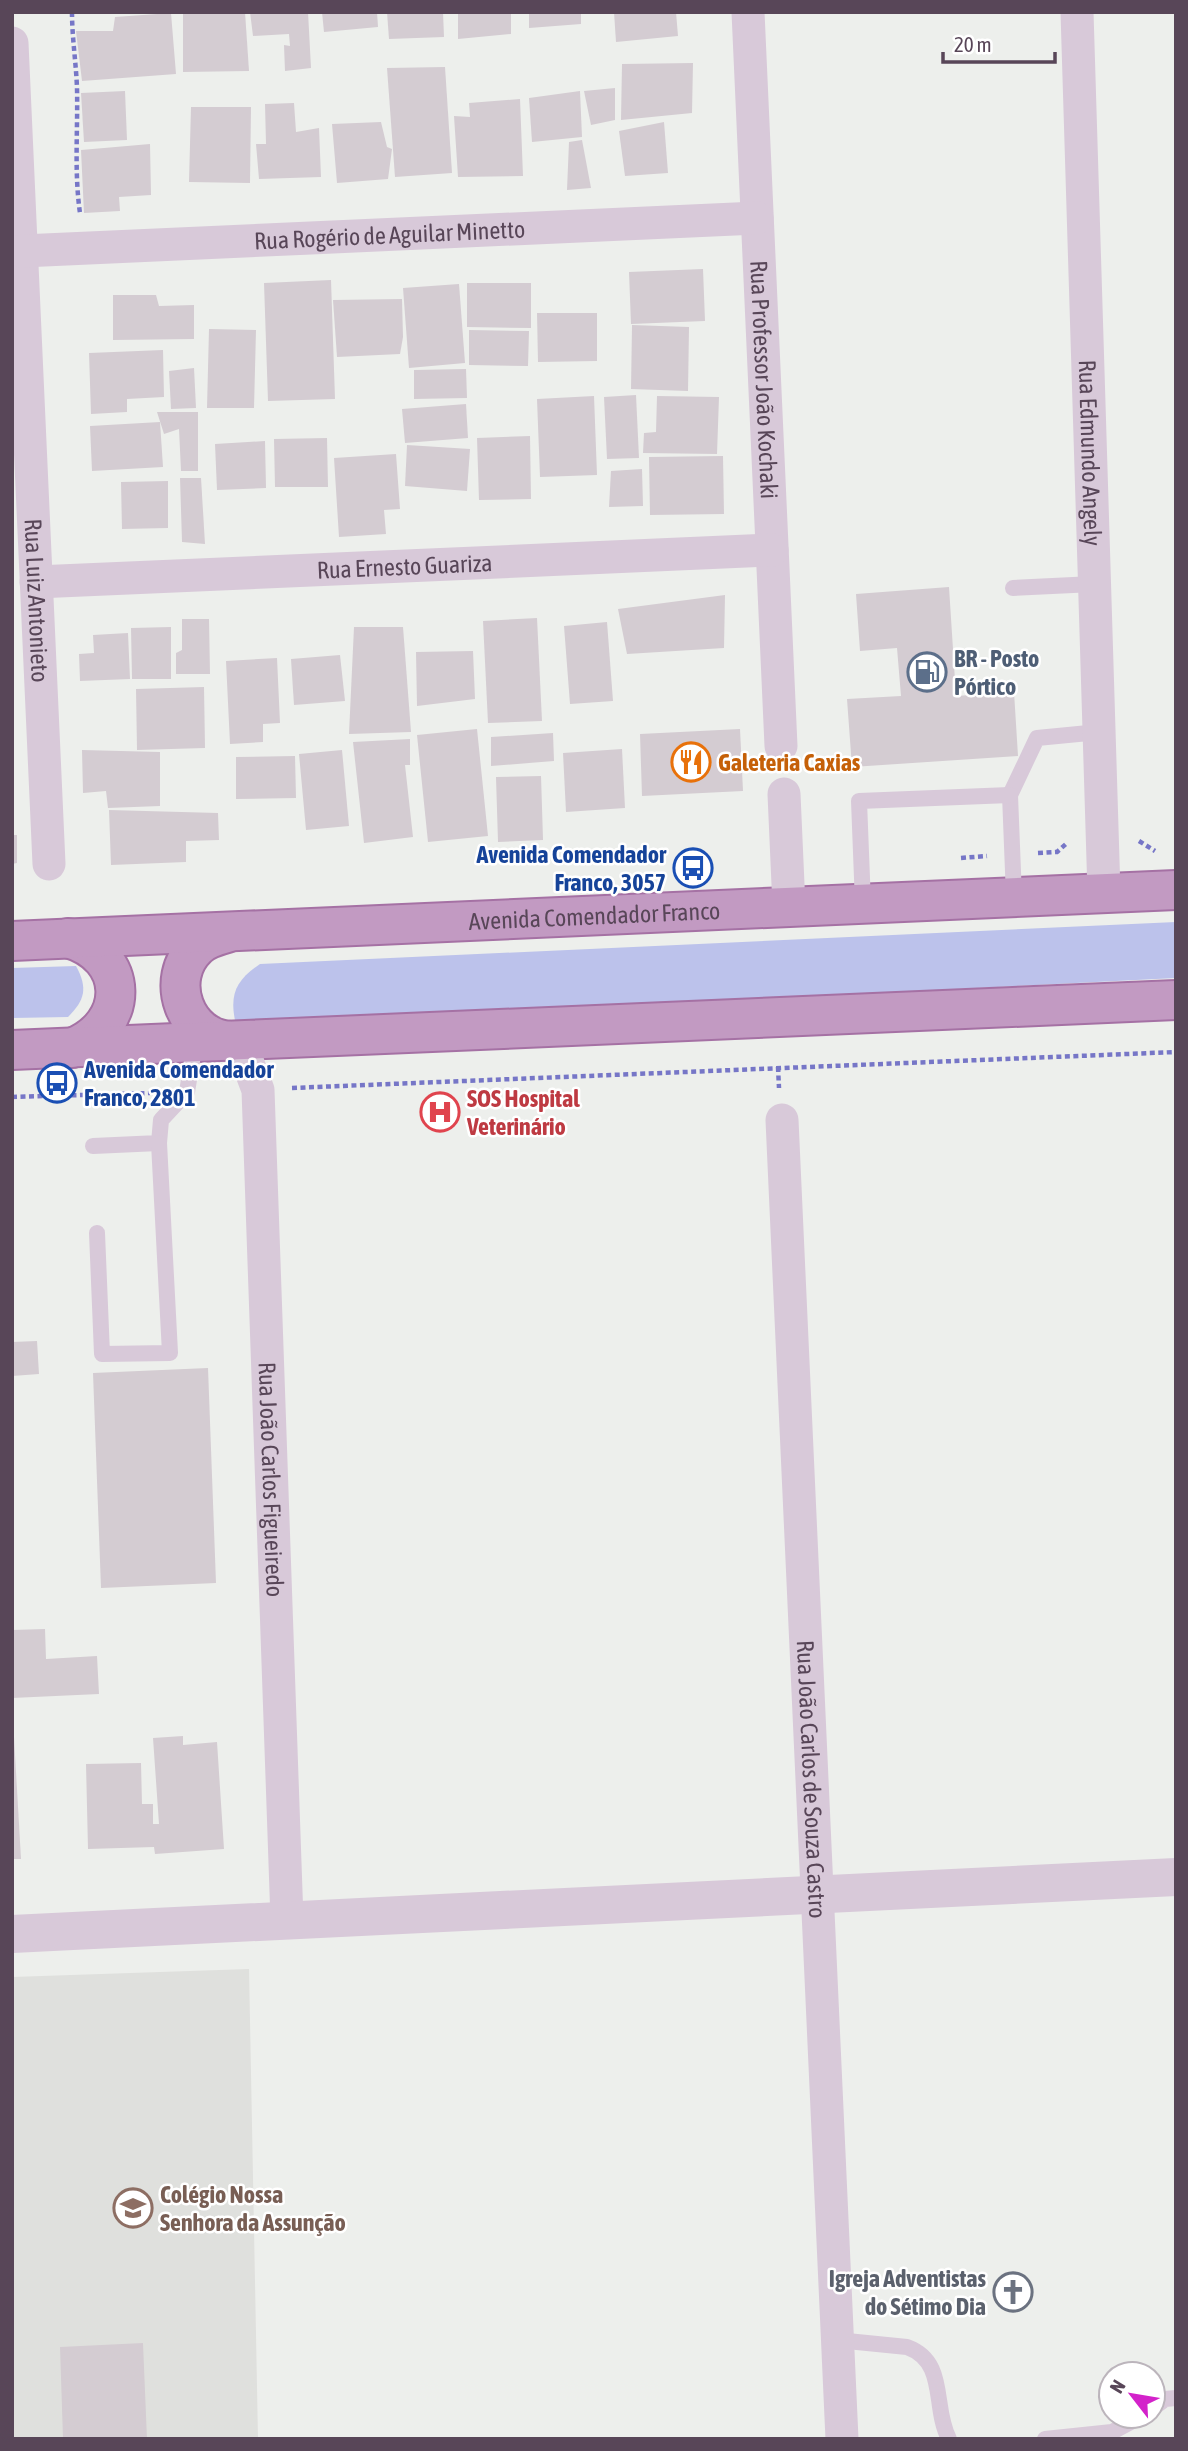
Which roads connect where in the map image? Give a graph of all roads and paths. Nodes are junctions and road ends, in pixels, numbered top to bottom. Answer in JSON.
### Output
{"nodes":[{"id":1,"x":72,"y":12,"type":"edge"},
{"id":2,"x":748,"y":12,"type":"edge"},
{"id":3,"x":1077,"y":12,"type":"edge"},
{"id":4,"x":12,"y":46,"type":"edge"},
{"id":5,"x":85,"y":214,"type":"dead end"},
{"id":6,"x":757,"y":218,"type":"junction"},
{"id":7,"x":22,"y":251,"type":"junction"},
{"id":8,"x":772,"y":550,"type":"junction"},
{"id":9,"x":36,"y":582,"type":"junction"},
{"id":10,"x":1094,"y":584,"type":"junction"},
{"id":11,"x":1013,"y":588,"type":"dead end"},
{"id":12,"x":1099,"y":732,"type":"junction"},
{"id":13,"x":781,"y":746,"type":"dead end"},
{"id":14,"x":783,"y":794,"type":"dead end"},
{"id":15,"x":1010,"y":795,"type":"junction"},
{"id":16,"x":1137,"y":840,"type":"dead end"},
{"id":17,"x":1069,"y":842,"type":"dead end"},
{"id":18,"x":1158,"y":853,"type":"dead end"},
{"id":19,"x":1012,"y":855,"type":"junction"},
{"id":20,"x":957,"y":858,"type":"dead end"},
{"id":21,"x":49,"y":863,"type":"dead end"},
{"id":22,"x":1176,"y":890,"type":"edge"},
{"id":23,"x":1104,"y":893,"type":"junction"},
{"id":24,"x":1014,"y":897,"type":"junction"},
{"id":25,"x":863,"y":904,"type":"junction"},
{"id":26,"x":789,"y":907,"type":"junction"},
{"id":27,"x":228,"y":933,"type":"junction"},
{"id":28,"x":68,"y":938,"type":"junction"},
{"id":29,"x":12,"y":941,"type":"edge"},
{"id":30,"x":1176,"y":1000,"type":"edge"},
{"id":31,"x":195,"y":1042,"type":"junction"},
{"id":32,"x":240,"y":1042,"type":"junction"},
{"id":33,"x":72,"y":1048,"type":"junction"},
{"id":34,"x":12,"y":1050,"type":"edge"},
{"id":35,"x":1176,"y":1052,"type":"edge"},
{"id":36,"x":304,"y":1087,"type":"dead end"},
{"id":37,"x":187,"y":1092,"type":"junction"},
{"id":38,"x":12,"y":1097,"type":"edge"},
{"id":39,"x":782,"y":1120,"type":"dead end"},
{"id":40,"x":159,"y":1143,"type":"junction"},
{"id":41,"x":93,"y":1146,"type":"dead end"},
{"id":42,"x":97,"y":1233,"type":"dead end"},
{"id":43,"x":1176,"y":1877,"type":"edge"},
{"id":44,"x":817,"y":1895,"type":"junction"},
{"id":45,"x":287,"y":1920,"type":"junction"},
{"id":46,"x":12,"y":1934,"type":"edge"},
{"id":47,"x":837,"y":2340,"type":"junction"},
{"id":48,"x":1116,"y":2430,"type":"edge"},
{"id":49,"x":842,"y":2439,"type":"edge"},
{"id":50,"x":949,"y":2439,"type":"edge"},
{"id":51,"x":1045,"y":2439,"type":"edge"}],
"edges":[{"from":1,"to":5,"type":"path"},
{"from":2,"to":6,"type":"street","name":"Rua Professor João Kochaki"},
{"from":3,"to":10,"type":"street","name":"Rua Edmundo Angely"},
{"from":4,"to":7,"type":"street","name":"Rua Luiz Antonieto"},
{"from":6,"to":7,"type":"street","name":"Rua Rogério de Aguilar Minetto"},
{"from":6,"to":8,"type":"street","name":"Rua Professor João Kochaki"},
{"from":7,"to":9,"type":"street","name":"Rua Luiz Antonieto"},
{"from":8,"to":9,"type":"street","name":"Rua Ernesto Guariza"},
{"from":8,"to":13,"type":"street","name":"Rua Professor João Kochaki"},
{"from":9,"to":21,"type":"street","name":"Rua Luiz Antonieto"},
{"from":10,"to":11,"type":"lane"},
{"from":10,"to":12,"type":"street","name":"Rua Edmundo Angely"},
{"from":12,"to":15,"type":"lane"},
{"from":12,"to":23,"type":"street","name":"Rua Edmundo Angely"},
{"from":14,"to":26,"type":"street"},
{"from":15,"to":19,"type":"lane"},
{"from":15,"to":25,"type":"lane"},
{"from":16,"to":18,"type":"path"},
{"from":17,"to":19,"type":"path"},
{"from":19,"to":20,"type":"path"},
{"from":19,"to":24,"type":"lane"},
{"from":22,"to":23,"type":"highway","name":"Avenida Comendador Franco"},
{"from":23,"to":24,"type":"highway","name":"Avenida Comendador Franco"},
{"from":24,"to":25,"type":"highway","name":"Avenida Comendador Franco"},
{"from":25,"to":26,"type":"highway","name":"Avenida Comendador Franco"},
{"from":26,"to":27,"type":"highway","name":"Avenida Comendador Franco"},
{"from":27,"to":28,"type":"highway","name":"Avenida Comendador Franco"},
{"from":27,"to":32,"type":"highway"},
{"from":28,"to":29,"type":"highway","name":"Avenida Comendador Franco"},
{"from":28,"to":33,"type":"highway"},
{"from":30,"to":32,"type":"highway"},
{"from":31,"to":32,"type":"highway"},
{"from":31,"to":33,"type":"highway"},
{"from":31,"to":37,"type":"lane"},
{"from":32,"to":45,"type":"street","name":"Rua João Carlos Figueiredo"},
{"from":33,"to":34,"type":"highway"},
{"from":35,"to":36,"type":"path"},
{"from":37,"to":38,"type":"path"},
{"from":37,"to":40,"type":"lane"},
{"from":39,"to":44,"type":"street","name":"Rua João Carlos de Souza Castro"},
{"from":40,"to":41,"type":"lane"},
{"from":40,"to":42,"type":"lane"},
{"from":43,"to":44,"type":"street"},
{"from":44,"to":45,"type":"street"},
{"from":44,"to":47,"type":"street","name":"Rua João Carlos de Souza Castro"},
{"from":45,"to":46,"type":"street"},
{"from":47,"to":49,"type":"street","name":"Rua João Carlos de Souza Castro"},
{"from":47,"to":50,"type":"lane"},
{"from":48,"to":51,"type":"lane"}]}
